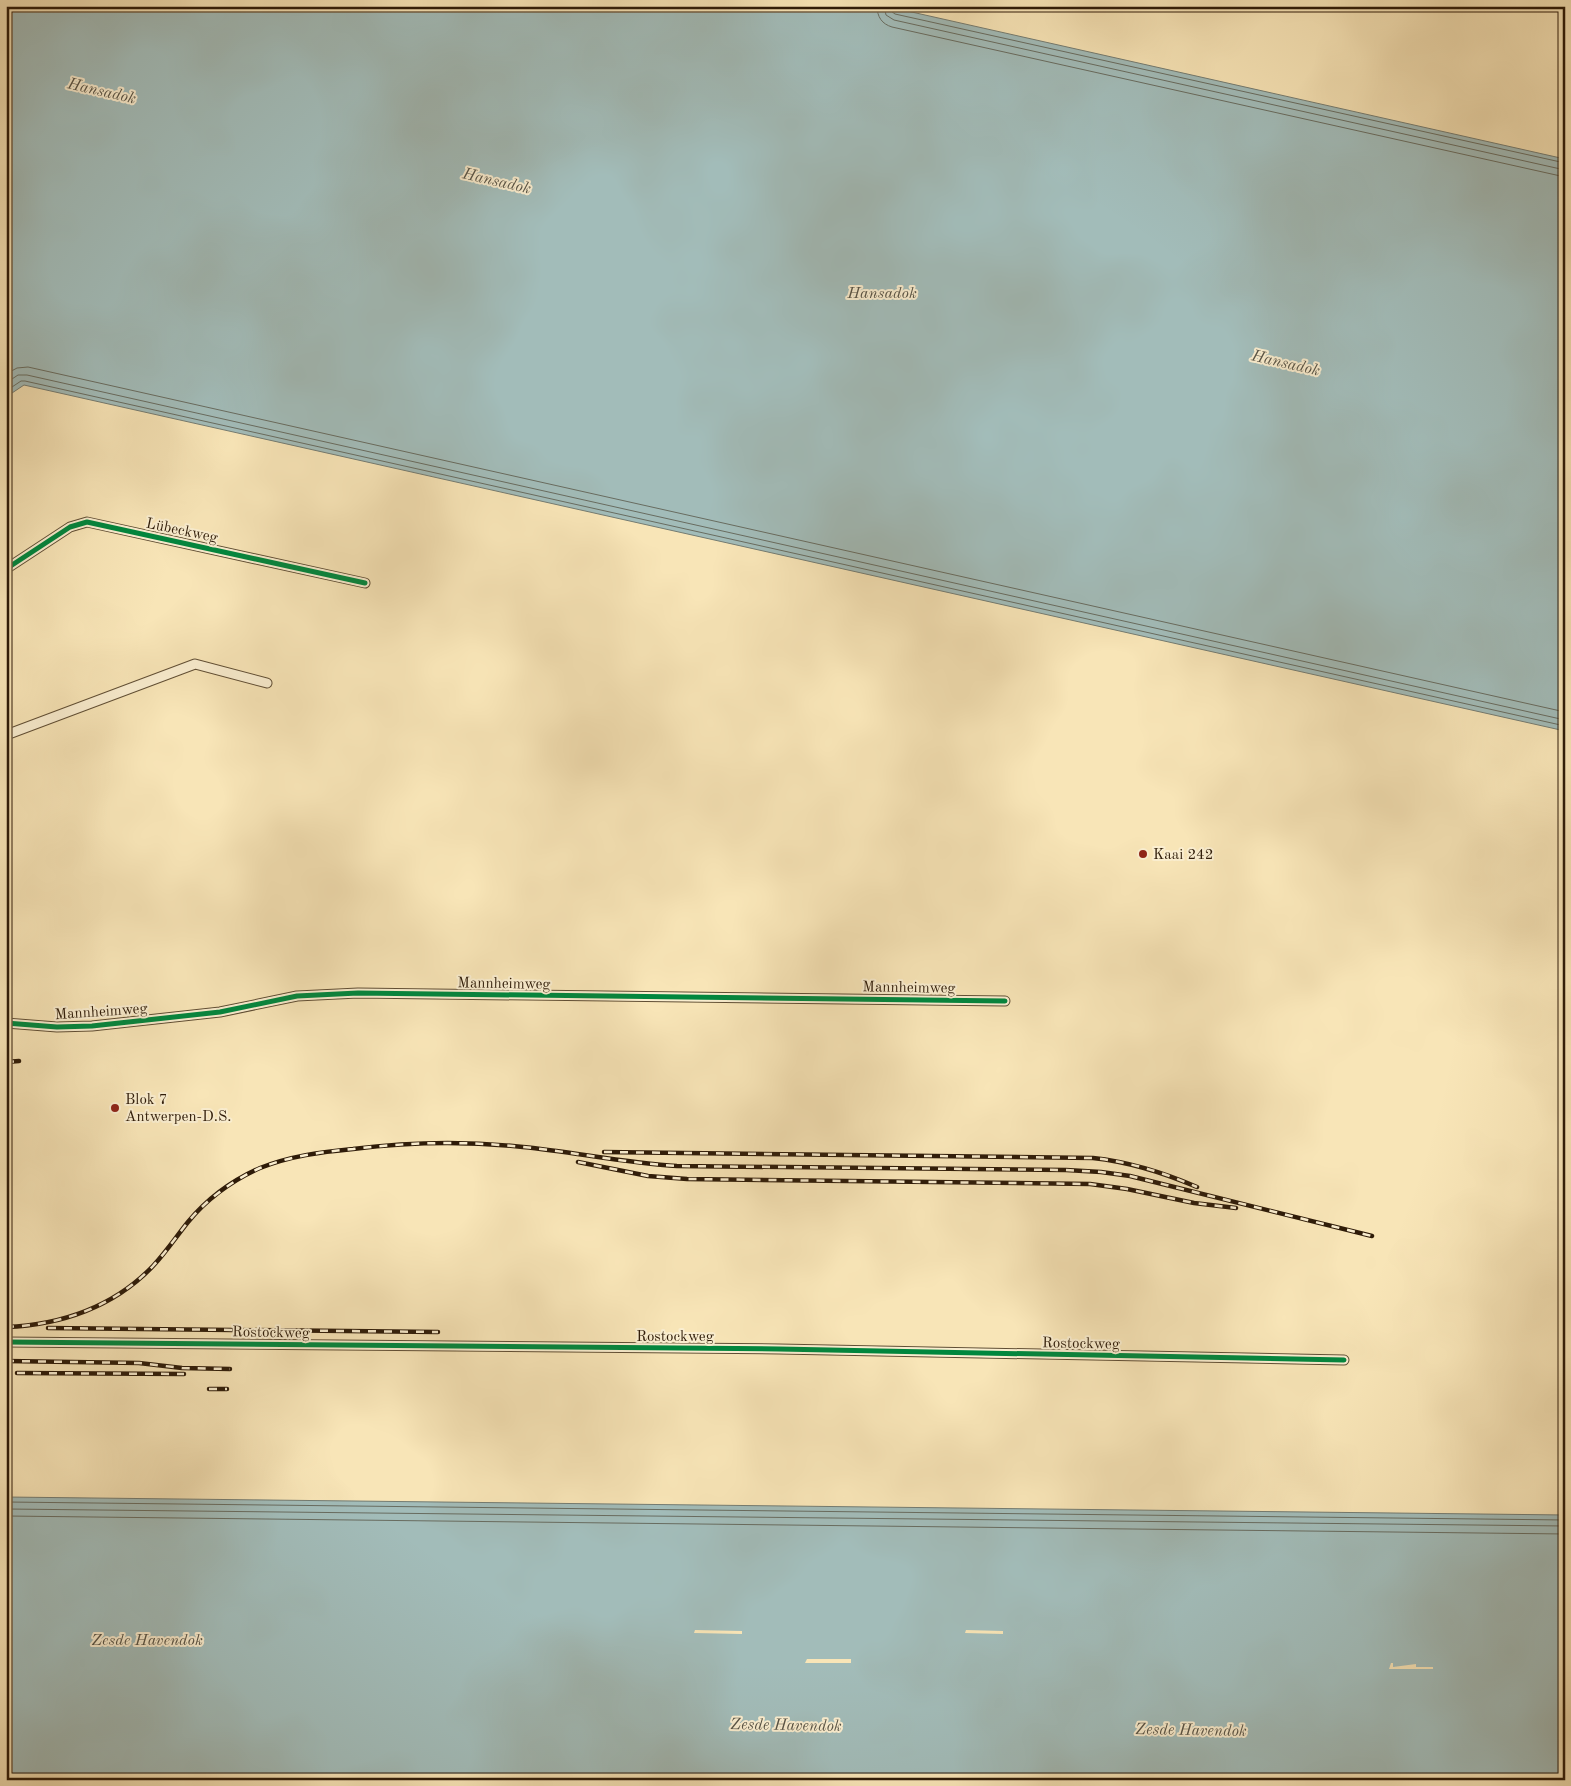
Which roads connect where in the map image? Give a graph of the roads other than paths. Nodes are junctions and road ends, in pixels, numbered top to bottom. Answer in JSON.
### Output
{"nodes":[{"id":1,"x":6,"y":569,"type":"edge"},
{"id":2,"x":365,"y":583,"type":"dead end"},
{"id":3,"x":268,"y":682,"type":"dead end"},
{"id":4,"x":6,"y":735,"type":"edge"},
{"id":5,"x":1005,"y":1001,"type":"dead end"},
{"id":6,"x":6,"y":1023,"type":"edge"},
{"id":7,"x":6,"y":1342,"type":"edge"},
{"id":8,"x":1344,"y":1360,"type":"dead end"}],
"edges":[{"from":1,"to":2,"type":"street","name":"Lübeckweg"},
{"from":3,"to":4,"type":"street"},
{"from":5,"to":6,"type":"street","name":"Mannheimweg"},
{"from":7,"to":8,"type":"street","name":"Rostockweg"}]}
